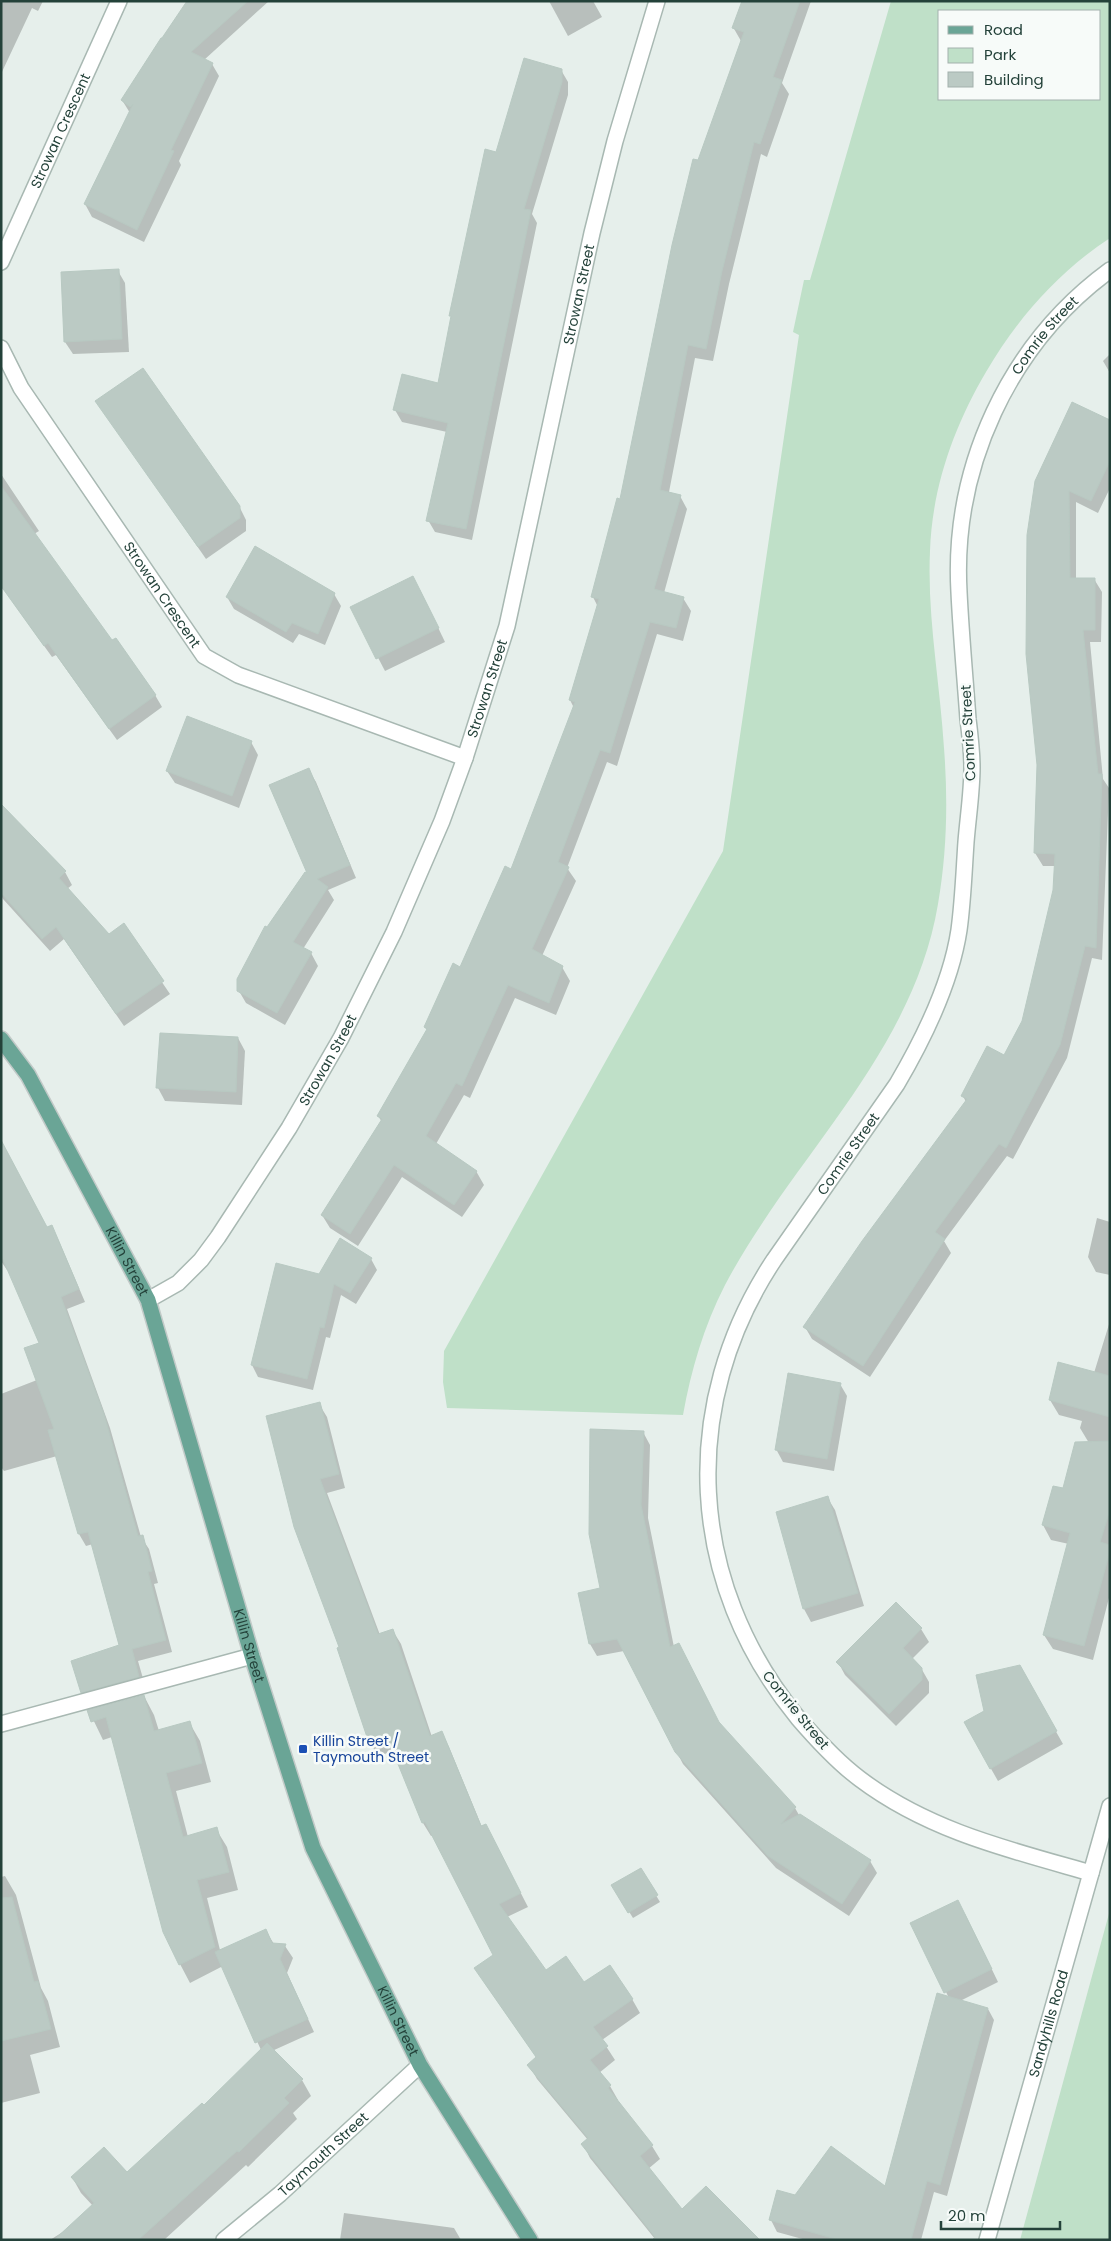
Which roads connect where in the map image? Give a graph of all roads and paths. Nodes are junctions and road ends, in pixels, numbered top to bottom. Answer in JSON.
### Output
{"nodes":[{"id":1,"x":119,"y":1,"type":"edge"},
{"id":2,"x":657,"y":1,"type":"edge"},
{"id":3,"x":1,"y":262,"type":"edge"},
{"id":4,"x":1110,"y":270,"type":"edge"},
{"id":5,"x":1,"y":348,"type":"edge"},
{"id":6,"x":465,"y":758,"type":"junction"},
{"id":7,"x":1,"y":1039,"type":"edge"},
{"id":8,"x":148,"y":1300,"type":"junction"},
{"id":9,"x":252,"y":1656,"type":"junction"},
{"id":10,"x":1,"y":1724,"type":"edge"},
{"id":11,"x":1110,"y":1806,"type":"edge"},
{"id":12,"x":1091,"y":1873,"type":"junction"},
{"id":13,"x":420,"y":2065,"type":"junction"},
{"id":14,"x":224,"y":2240,"type":"edge"},
{"id":15,"x":530,"y":2240,"type":"edge"},
{"id":16,"x":987,"y":2240,"type":"edge"}],
"edges":[{"from":1,"to":3,"type":"street","name":"Strowan Crescent"},
{"from":2,"to":6,"type":"street","name":"Strowan Street"},
{"from":4,"to":12,"type":"street","name":"Comrie Street"},
{"from":5,"to":6,"type":"street","name":"Strowan Crescent"},
{"from":6,"to":8,"type":"street","name":"Strowan Street"},
{"from":7,"to":8,"type":"main road","name":"Killin Street"},
{"from":8,"to":9,"type":"main road","name":"Killin Street"},
{"from":9,"to":10,"type":"street"},
{"from":9,"to":13,"type":"main road","name":"Killin Street"},
{"from":11,"to":12,"type":"street","name":"Sandyhills Road"},
{"from":12,"to":16,"type":"street","name":"Sandyhills Road"},
{"from":13,"to":14,"type":"street","name":"Taymouth Street"},
{"from":13,"to":15,"type":"main road","name":"Killin Street"}]}
